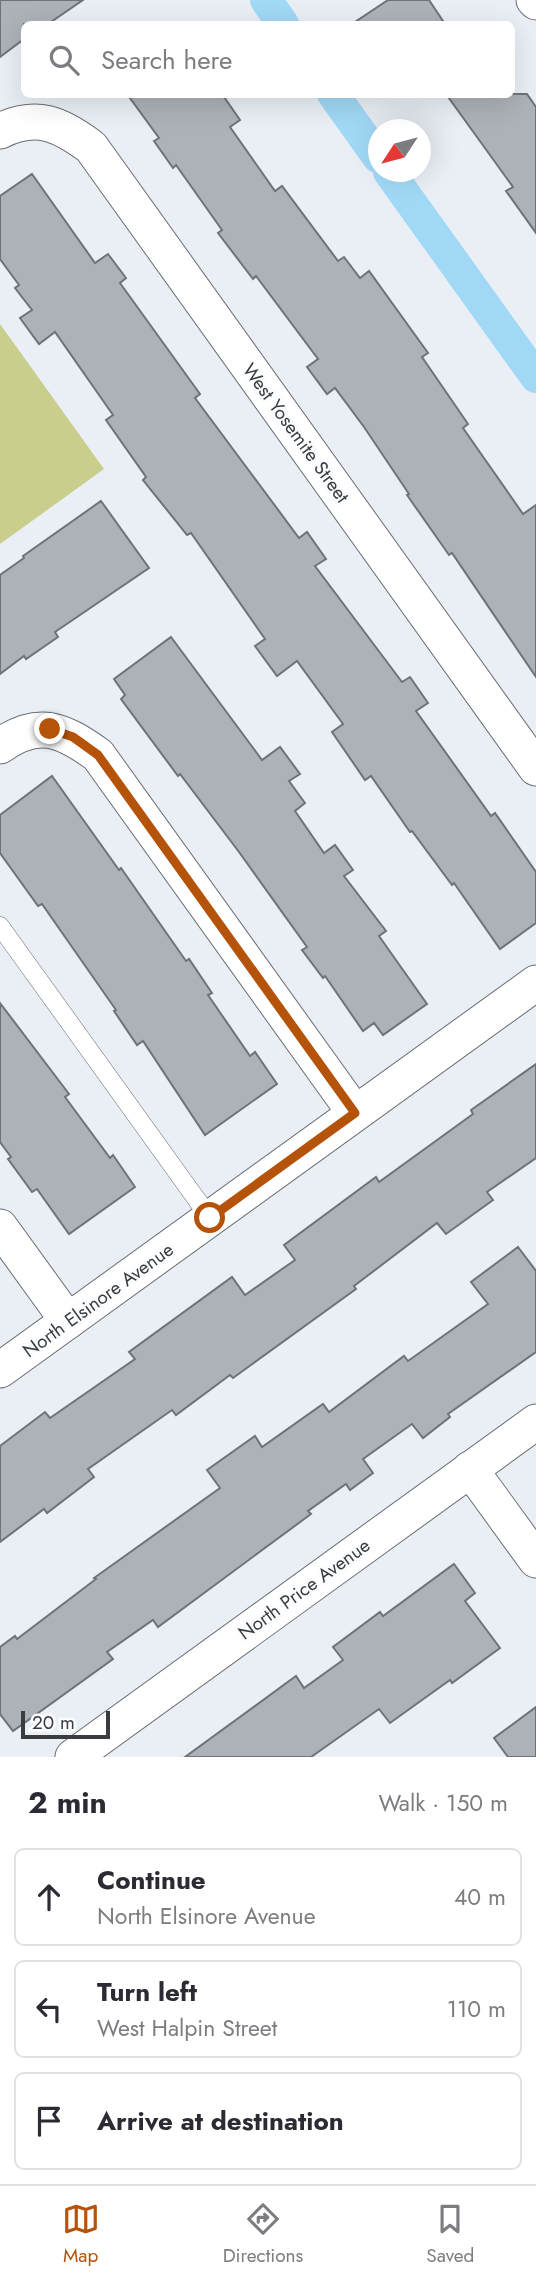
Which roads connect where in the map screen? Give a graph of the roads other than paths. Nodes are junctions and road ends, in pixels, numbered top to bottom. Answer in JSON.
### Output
{"nodes":[{"id":1,"x":0,"y":131,"type":"edge"},
{"id":2,"x":0,"y":746,"type":"edge"},
{"id":3,"x":536,"y":768,"type":"edge"},
{"id":4,"x":0,"y":926,"type":"edge"},
{"id":5,"x":536,"y":983,"type":"edge"},
{"id":6,"x":355,"y":1113,"type":"junction"},
{"id":7,"x":210,"y":1218,"type":"junction"},
{"id":8,"x":0,"y":1227,"type":"edge"},
{"id":9,"x":68,"y":1321,"type":"junction"},
{"id":10,"x":0,"y":1370,"type":"edge"},
{"id":11,"x":536,"y":1422,"type":"edge"},
{"id":12,"x":470,"y":1469,"type":"junction"},
{"id":13,"x":536,"y":1560,"type":"edge"},
{"id":14,"x":73,"y":1757,"type":"edge"}],
"edges":[{"from":1,"to":3,"type":"street","name":"West Yosemite Street"},
{"from":2,"to":6,"type":"street"},
{"from":4,"to":7,"type":"lane"},
{"from":5,"to":6,"type":"street","name":"North Elsinore Avenue"},
{"from":6,"to":7,"type":"street","name":"North Elsinore Avenue"},
{"from":7,"to":9,"type":"street","name":"North Elsinore Avenue"},
{"from":8,"to":9,"type":"street"},
{"from":9,"to":10,"type":"street","name":"North Elsinore Avenue"},
{"from":11,"to":12,"type":"street","name":"North Price Avenue"},
{"from":12,"to":13,"type":"street"},
{"from":12,"to":14,"type":"street","name":"North Price Avenue"}]}
